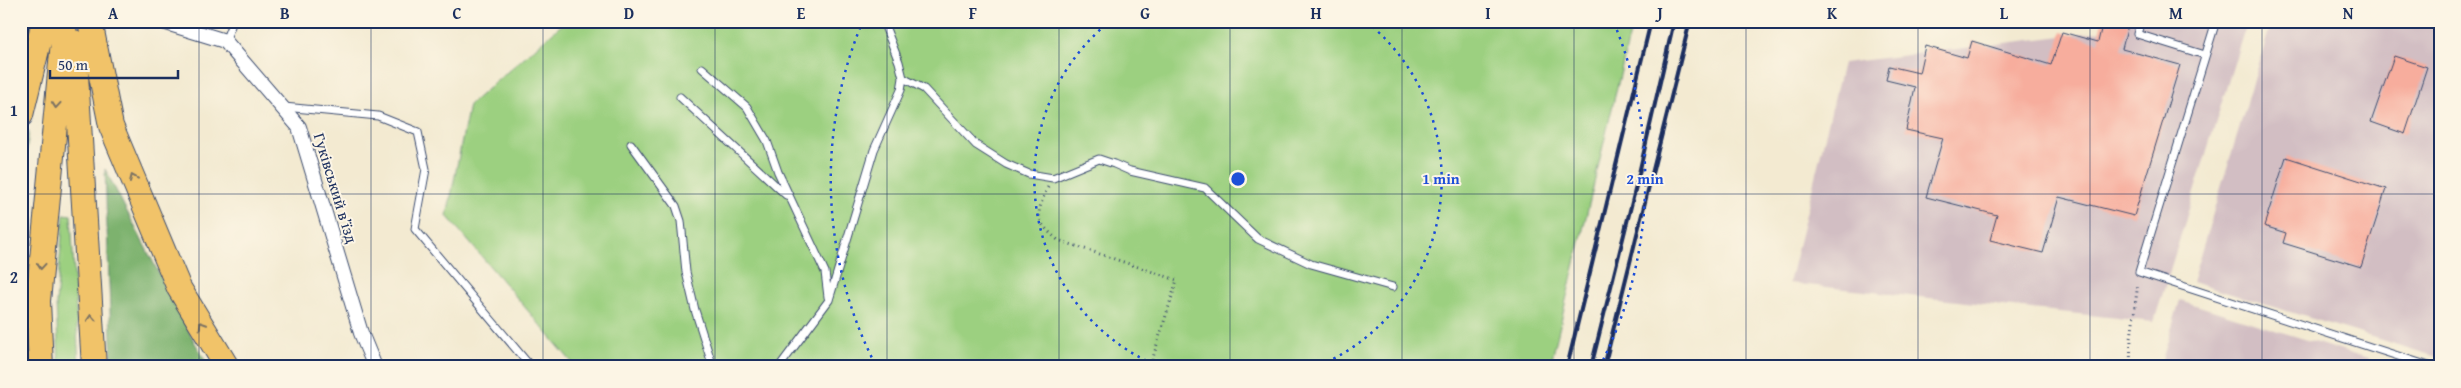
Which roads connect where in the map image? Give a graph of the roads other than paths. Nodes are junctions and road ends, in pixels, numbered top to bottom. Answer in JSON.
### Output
{"nodes":[{"id":1,"x":44,"y":21,"type":"edge"},
{"id":2,"x":64,"y":21,"type":"edge"},
{"id":3,"x":72,"y":21,"type":"edge"},
{"id":4,"x":90,"y":21,"type":"edge"},
{"id":5,"x":160,"y":21,"type":"edge"},
{"id":6,"x":232,"y":21,"type":"edge"},
{"id":7,"x":883,"y":21,"type":"edge"},
{"id":8,"x":2141,"y":21,"type":"edge"},
{"id":9,"x":2216,"y":21,"type":"edge"},
{"id":10,"x":225,"y":41,"type":"junction"},
{"id":11,"x":2205,"y":55,"type":"junction"},
{"id":12,"x":702,"y":68,"type":"dead end"},
{"id":13,"x":903,"y":78,"type":"junction"},
{"id":14,"x":680,"y":97,"type":"dead end"},
{"id":15,"x":284,"y":108,"type":"junction"},
{"id":16,"x":22,"y":113,"type":"edge"},
{"id":17,"x":630,"y":144,"type":"dead end"},
{"id":18,"x":790,"y":198,"type":"junction"},
{"id":19,"x":1393,"y":287,"type":"dead end"},
{"id":20,"x":829,"y":300,"type":"junction"},
{"id":21,"x":41,"y":367,"type":"edge"},
{"id":22,"x":94,"y":367,"type":"edge"},
{"id":23,"x":227,"y":367,"type":"edge"},
{"id":24,"x":375,"y":367,"type":"edge"},
{"id":25,"x":531,"y":367,"type":"edge"},
{"id":26,"x":713,"y":367,"type":"edge"},
{"id":27,"x":779,"y":367,"type":"edge"},
{"id":28,"x":2432,"y":367,"type":"edge"}],
"edges":[{"from":1,"to":16,"type":"highway"},
{"from":2,"to":21,"type":"highway","one_way":true},
{"from":22,"to":3,"type":"highway","one_way":true},
{"from":23,"to":4,"type":"highway","one_way":true},
{"from":5,"to":10,"type":"street"},
{"from":6,"to":10,"type":"lane"},
{"from":7,"to":13,"type":"lane"},
{"from":8,"to":11,"type":"lane"},
{"from":9,"to":11,"type":"lane"},
{"from":10,"to":15,"type":"street","name":"Гуківський в’їзд"},
{"from":11,"to":28,"type":"lane"},
{"from":12,"to":18,"type":"lane"},
{"from":13,"to":19,"type":"lane"},
{"from":13,"to":20,"type":"lane"},
{"from":14,"to":18,"type":"lane"},
{"from":15,"to":24,"type":"street","name":"Гуківський в’їзд"},
{"from":15,"to":25,"type":"lane"},
{"from":17,"to":26,"type":"lane"},
{"from":18,"to":20,"type":"lane"},
{"from":20,"to":27,"type":"lane"}]}
